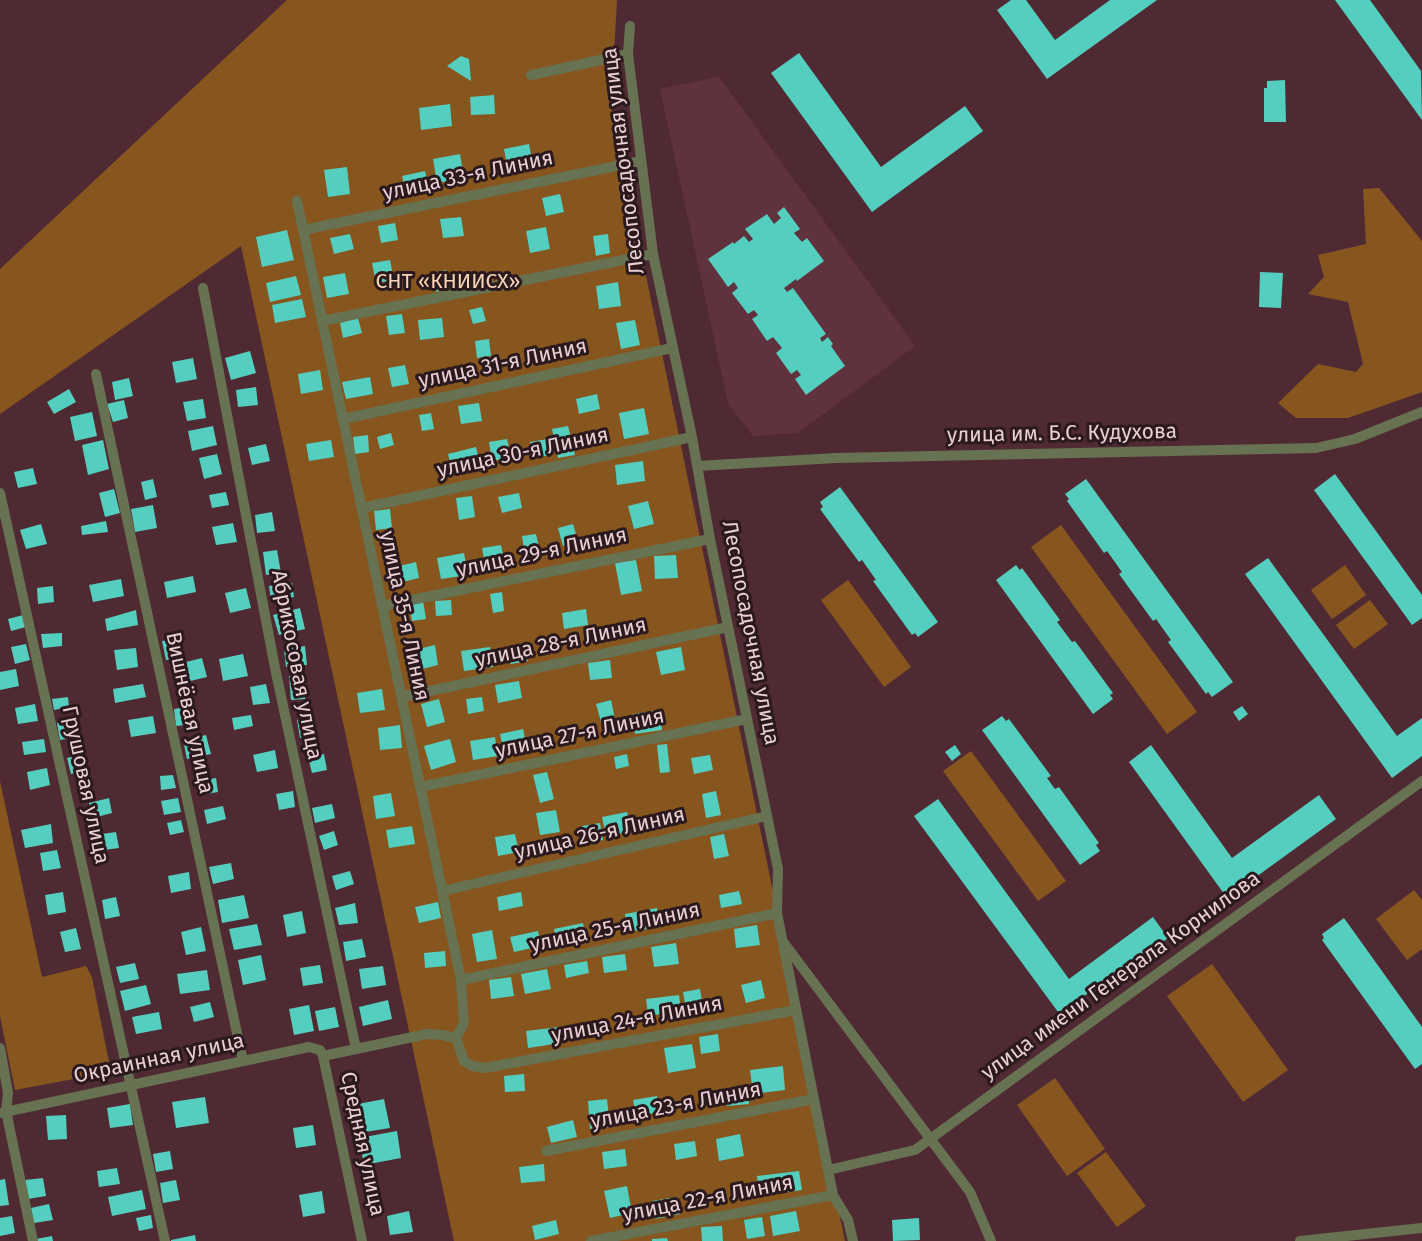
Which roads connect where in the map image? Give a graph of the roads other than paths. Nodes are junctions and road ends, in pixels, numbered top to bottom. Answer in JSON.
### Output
{"nodes":[{"id":1,"x":630,"y":26,"type":"dead end"},
{"id":2,"x":628,"y":54,"type":"junction"},
{"id":3,"x":531,"y":75,"type":"dead end"},
{"id":4,"x":641,"y":161,"type":"junction"},
{"id":5,"x":297,"y":201,"type":"dead end"},
{"id":6,"x":303,"y":230,"type":"junction"},
{"id":7,"x":652,"y":254,"type":"junction"},
{"id":8,"x":203,"y":288,"type":"dead end"},
{"id":9,"x":322,"y":321,"type":"junction"},
{"id":10,"x":672,"y":348,"type":"junction"},
{"id":11,"x":96,"y":374,"type":"dead end"},
{"id":12,"x":1422,"y":412,"type":"edge"},
{"id":13,"x":343,"y":419,"type":"junction"},
{"id":14,"x":692,"y":437,"type":"junction"},
{"id":15,"x":697,"y":466,"type":"junction"},
{"id":16,"x":0,"y":493,"type":"edge"},
{"id":17,"x":362,"y":508,"type":"junction"},
{"id":18,"x":710,"y":538,"type":"junction"},
{"id":19,"x":382,"y":606,"type":"junction"},
{"id":20,"x":728,"y":627,"type":"junction"},
{"id":21,"x":402,"y":697,"type":"junction"},
{"id":22,"x":747,"y":718,"type":"junction"},
{"id":23,"x":1422,"y":781,"type":"edge"},
{"id":24,"x":420,"y":787,"type":"junction"},
{"id":25,"x":767,"y":816,"type":"junction"},
{"id":26,"x":442,"y":891,"type":"junction"},
{"id":27,"x":777,"y":913,"type":"junction"},
{"id":28,"x":782,"y":940,"type":"junction"},
{"id":29,"x":461,"y":980,"type":"junction"},
{"id":30,"x":796,"y":1010,"type":"junction"},
{"id":31,"x":456,"y":1038,"type":"junction"},
{"id":32,"x":0,"y":1048,"type":"edge"},
{"id":33,"x":356,"y":1049,"type":"junction"},
{"id":34,"x":323,"y":1056,"type":"junction"},
{"id":35,"x":243,"y":1061,"type":"junction"},
{"id":36,"x":131,"y":1085,"type":"junction"},
{"id":37,"x":814,"y":1100,"type":"junction"},
{"id":38,"x":3,"y":1112,"type":"edge"},
{"id":39,"x":930,"y":1139,"type":"junction"},
{"id":40,"x":546,"y":1151,"type":"dead end"},
{"id":41,"x":828,"y":1170,"type":"junction"},
{"id":42,"x":833,"y":1195,"type":"junction"},
{"id":43,"x":1422,"y":1228,"type":"edge"},
{"id":44,"x":33,"y":1241,"type":"edge"},
{"id":45,"x":165,"y":1241,"type":"edge"},
{"id":46,"x":362,"y":1241,"type":"edge"},
{"id":47,"x":591,"y":1241,"type":"edge"},
{"id":48,"x":853,"y":1241,"type":"edge"},
{"id":49,"x":991,"y":1241,"type":"edge"},
{"id":50,"x":1300,"y":1241,"type":"edge"}],
"edges":[{"from":1,"to":2,"type":"street","name":"Лесопосадочная улица"},
{"from":2,"to":3,"type":"street"},
{"from":2,"to":4,"type":"street","name":"Лесопосадочная улица"},
{"from":4,"to":6,"type":"street","name":"улица 33-я Линия"},
{"from":4,"to":7,"type":"street","name":"Лесопосадочная улица"},
{"from":5,"to":6,"type":"street","name":"улица 35-я Линия"},
{"from":6,"to":9,"type":"street","name":"улица 35-я Линия"},
{"from":7,"to":9,"type":"street"},
{"from":7,"to":10,"type":"street","name":"Лесопосадочная улица"},
{"from":8,"to":33,"type":"street","name":"Абрикосовая улица"},
{"from":9,"to":13,"type":"street","name":"улица 35-я Линия"},
{"from":10,"to":13,"type":"street","name":"улица 31-я Линия"},
{"from":10,"to":14,"type":"street","name":"Лесопосадочная улица"},
{"from":11,"to":35,"type":"street","name":"Вишнёвая улица"},
{"from":12,"to":15,"type":"street","name":"улица им. Б.С. Кудухова"},
{"from":13,"to":17,"type":"street","name":"улица 35-я Линия"},
{"from":14,"to":15,"type":"street","name":"Лесопосадочная улица"},
{"from":14,"to":17,"type":"street","name":"улица 30-я Линия"},
{"from":15,"to":18,"type":"street","name":"Лесопосадочная улица"},
{"from":16,"to":36,"type":"street","name":"Грушовая улица"},
{"from":17,"to":19,"type":"street","name":"улица 35-я Линия"},
{"from":18,"to":19,"type":"street","name":"улица 29-я Линия"},
{"from":18,"to":20,"type":"street","name":"Лесопосадочная улица"},
{"from":19,"to":21,"type":"street","name":"улица 35-я Линия"},
{"from":20,"to":21,"type":"street","name":"улица 28-я Линия"},
{"from":20,"to":22,"type":"street","name":"Лесопосадочная улица"},
{"from":21,"to":24,"type":"street","name":"улица 35-я Линия"},
{"from":22,"to":24,"type":"street","name":"улица 27-я Линия"},
{"from":22,"to":25,"type":"street","name":"Лесопосадочная улица"},
{"from":23,"to":39,"type":"street","name":"улица имени Генерала Корнилова"},
{"from":24,"to":26,"type":"street","name":"улица 35-я Линия"},
{"from":25,"to":26,"type":"street","name":"улица 26-я Линия"},
{"from":25,"to":27,"type":"street","name":"Лесопосадочная улица"},
{"from":26,"to":29,"type":"street","name":"улица 35-я Линия"},
{"from":27,"to":28,"type":"street","name":"Лесопосадочная улица"},
{"from":27,"to":29,"type":"street","name":"улица 25-я Линия"},
{"from":28,"to":30,"type":"street","name":"Лесопосадочная улица"},
{"from":28,"to":39,"type":"street"},
{"from":29,"to":31,"type":"street","name":"улица 35-я Линия"},
{"from":30,"to":31,"type":"street","name":"улица 24-я Линия"},
{"from":30,"to":37,"type":"street","name":"Лесопосадочная улица"},
{"from":31,"to":33,"type":"street"},
{"from":32,"to":38,"type":"street"},
{"from":33,"to":34,"type":"street"},
{"from":34,"to":35,"type":"street","name":"Окраинная улица"},
{"from":34,"to":46,"type":"street","name":"Средняя улица"},
{"from":35,"to":36,"type":"street","name":"Окраинная улица"},
{"from":36,"to":38,"type":"street","name":"Окраинная улица"},
{"from":36,"to":45,"type":"street","name":"Грушовая улица"},
{"from":37,"to":40,"type":"street","name":"улица 23-я Линия"},
{"from":37,"to":41,"type":"street","name":"Лесопосадочная улица"},
{"from":38,"to":44,"type":"street"},
{"from":39,"to":41,"type":"street","name":"улица имени Генерала Корнилова"},
{"from":39,"to":49,"type":"street"},
{"from":41,"to":42,"type":"street","name":"Лесопосадочная улица"},
{"from":42,"to":47,"type":"street","name":"улица 22-я Линия"},
{"from":42,"to":48,"type":"street","name":"Лесопосадочная улица"},
{"from":43,"to":50,"type":"street"}]}
